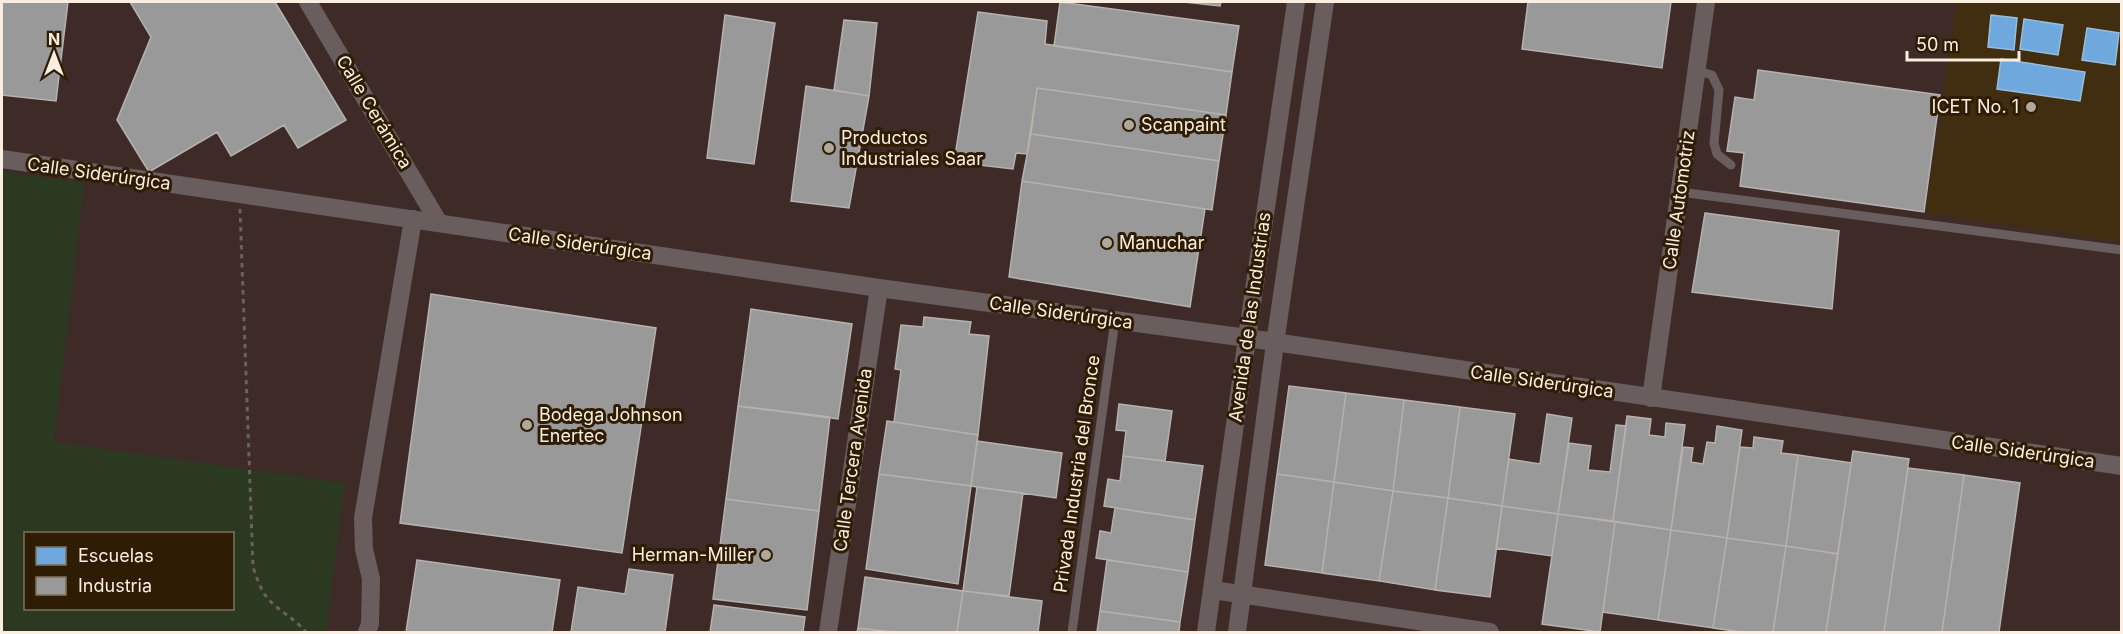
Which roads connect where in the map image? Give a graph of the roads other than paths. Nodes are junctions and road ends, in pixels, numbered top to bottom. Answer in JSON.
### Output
{"nodes":[{"id":1,"x":308,"y":2,"type":"edge"},
{"id":2,"x":1296,"y":2,"type":"edge"},
{"id":3,"x":1325,"y":2,"type":"edge"},
{"id":4,"x":1706,"y":2,"type":"edge"},
{"id":5,"x":1697,"y":71,"type":"junction"},
{"id":6,"x":2,"y":159,"type":"edge"},
{"id":7,"x":1731,"y":165,"type":"dead end"},
{"id":8,"x":1680,"y":192,"type":"junction"},
{"id":9,"x":413,"y":219,"type":"junction"},
{"id":10,"x":439,"y":223,"type":"junction"},
{"id":11,"x":2121,"y":250,"type":"edge"},
{"id":12,"x":879,"y":288,"type":"junction"},
{"id":13,"x":1115,"y":320,"type":"junction"},
{"id":14,"x":1246,"y":338,"type":"junction"},
{"id":15,"x":1275,"y":343,"type":"junction"},
{"id":16,"x":1651,"y":398,"type":"junction"},
{"id":17,"x":2121,"y":466,"type":"edge"},
{"id":18,"x":1213,"y":590,"type":"junction"},
{"id":19,"x":1242,"y":595,"type":"junction"},
{"id":20,"x":367,"y":633,"type":"edge"},
{"id":21,"x":828,"y":633,"type":"edge"},
{"id":22,"x":1072,"y":633,"type":"edge"},
{"id":23,"x":1206,"y":633,"type":"edge"},
{"id":24,"x":1237,"y":633,"type":"edge"},
{"id":25,"x":1490,"y":633,"type":"edge"}],
"edges":[{"from":1,"to":10,"type":"street","name":"Calle Cerámica"},
{"from":2,"to":14,"type":"street","name":"Avenida de las Industrias"},
{"from":3,"to":15,"type":"street","name":"Avenida de las Industrias"},
{"from":4,"to":5,"type":"street","name":"Calle Automotriz"},
{"from":5,"to":7,"type":"lane"},
{"from":5,"to":8,"type":"street","name":"Calle Automotriz"},
{"from":6,"to":9,"type":"street","name":"Calle Siderúrgica"},
{"from":8,"to":11,"type":"lane"},
{"from":8,"to":16,"type":"street","name":"Calle Automotriz"},
{"from":9,"to":10,"type":"street","name":"Calle Siderúrgica"},
{"from":9,"to":20,"type":"street"},
{"from":10,"to":12,"type":"street","name":"Calle Siderúrgica"},
{"from":12,"to":13,"type":"street","name":"Calle Siderúrgica"},
{"from":12,"to":21,"type":"street","name":"Calle Tercera Avenida"},
{"from":13,"to":14,"type":"street","name":"Calle Siderúrgica"},
{"from":13,"to":22,"type":"lane","name":"Privada Industria del Bronce"},
{"from":14,"to":15,"type":"street","name":"Calle Siderúrgica"},
{"from":14,"to":18,"type":"street","name":"Avenida de las Industrias"},
{"from":15,"to":16,"type":"street","name":"Calle Siderúrgica"},
{"from":15,"to":19,"type":"street","name":"Avenida de las Industrias"},
{"from":16,"to":17,"type":"street","name":"Calle Siderúrgica"},
{"from":18,"to":19,"type":"street"},
{"from":18,"to":23,"type":"street","name":"Avenida de las Industrias"},
{"from":19,"to":24,"type":"street","name":"Avenida de las Industrias"},
{"from":19,"to":25,"type":"street"}]}
